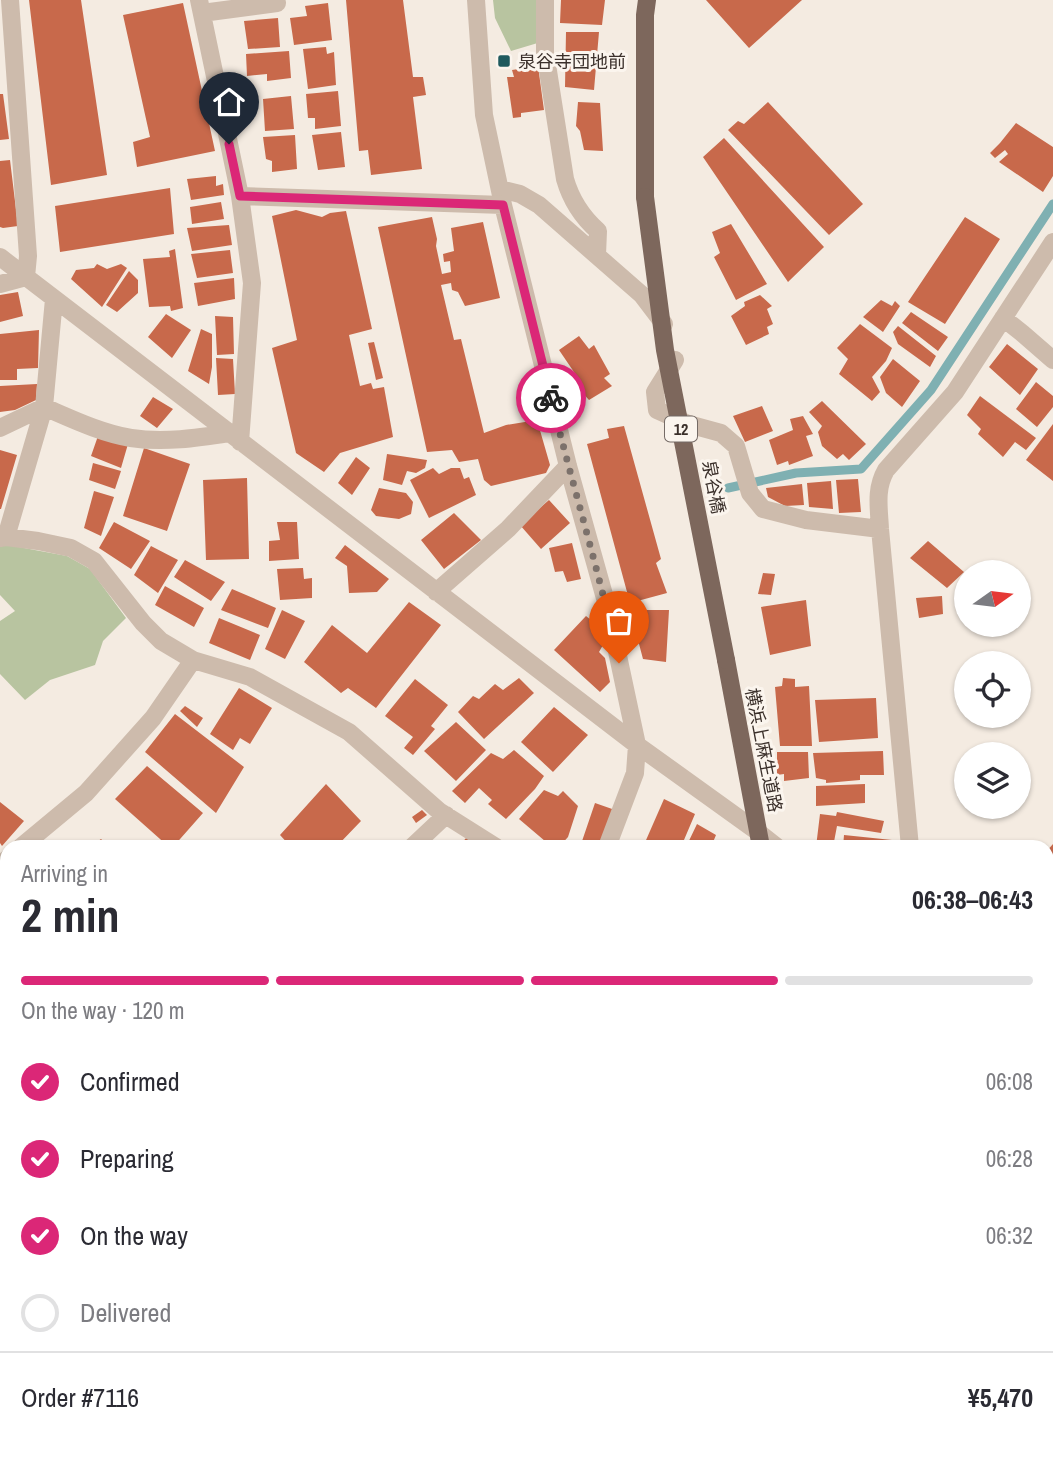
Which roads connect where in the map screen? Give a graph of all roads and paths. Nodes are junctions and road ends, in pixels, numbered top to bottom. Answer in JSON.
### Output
{"nodes":[{"id":1,"x":10,"y":0,"type":"edge"},
{"id":2,"x":476,"y":0,"type":"edge"},
{"id":3,"x":545,"y":0,"type":"edge"},
{"id":4,"x":647,"y":0,"type":"edge"},
{"id":5,"x":278,"y":3,"type":"dead end"},
{"id":6,"x":201,"y":7,"type":"edge"},
{"id":7,"x":240,"y":196,"type":"junction"},
{"id":8,"x":502,"y":197,"type":"junction"},
{"id":9,"x":1053,"y":242,"type":"edge"},
{"id":10,"x":597,"y":255,"type":"junction"},
{"id":11,"x":0,"y":257,"type":"edge"},
{"id":12,"x":26,"y":277,"type":"junction"},
{"id":13,"x":0,"y":284,"type":"edge"},
{"id":14,"x":54,"y":299,"type":"junction"},
{"id":15,"x":1003,"y":318,"type":"junction"},
{"id":16,"x":1053,"y":360,"type":"edge"},
{"id":17,"x":44,"y":407,"type":"junction"},
{"id":18,"x":0,"y":428,"type":"edge"},
{"id":19,"x":234,"y":437,"type":"junction"},
{"id":20,"x":568,"y":467,"type":"junction"},
{"id":21,"x":880,"y":529,"type":"junction"},
{"id":22,"x":3,"y":537,"type":"edge"},
{"id":23,"x":436,"y":592,"type":"junction"},
{"id":24,"x":193,"y":660,"type":"junction"},
{"id":25,"x":726,"y":660,"type":"joint"},
{"id":26,"x":637,"y":745,"type":"junction"},
{"id":27,"x":446,"y":815,"type":"junction"},
{"id":28,"x":760,"y":839,"type":"edge"},
{"id":29,"x":30,"y":840,"type":"edge"},
{"id":30,"x":419,"y":840,"type":"edge"},
{"id":31,"x":485,"y":840,"type":"edge"},
{"id":32,"x":610,"y":840,"type":"edge"},
{"id":33,"x":909,"y":840,"type":"edge"}],
"edges":[{"from":1,"to":12,"type":"street"},
{"from":2,"to":8,"type":"street"},
{"from":3,"to":10,"type":"street"},
{"from":4,"to":25,"type":"main road","name":"泉谷橋","number":"12","bridge":true},
{"from":5,"to":6,"type":"street"},
{"from":6,"to":7,"type":"street"},
{"from":7,"to":8,"type":"street"},
{"from":7,"to":19,"type":"street"},
{"from":8,"to":10,"type":"street"},
{"from":8,"to":20,"type":"street"},
{"from":9,"to":15,"type":"street"},
{"from":10,"to":21,"type":"street"},
{"from":11,"to":12,"type":"street"},
{"from":12,"to":13,"type":"street"},
{"from":12,"to":14,"type":"street"},
{"from":14,"to":17,"type":"street"},
{"from":14,"to":19,"type":"street"},
{"from":15,"to":16,"type":"street"},
{"from":15,"to":21,"type":"street"},
{"from":17,"to":18,"type":"street"},
{"from":17,"to":19,"type":"street"},
{"from":17,"to":22,"type":"street"},
{"from":19,"to":23,"type":"street"},
{"from":20,"to":23,"type":"street"},
{"from":20,"to":26,"type":"street"},
{"from":21,"to":33,"type":"street"},
{"from":22,"to":24,"type":"street"},
{"from":23,"to":26,"type":"street"},
{"from":24,"to":27,"type":"street"},
{"from":24,"to":29,"type":"street"},
{"from":25,"to":28,"type":"main road","name":"横浜上麻生道路","number":"12"},
{"from":26,"to":28,"type":"street"},
{"from":26,"to":32,"type":"street"},
{"from":27,"to":30,"type":"street"},
{"from":27,"to":31,"type":"street"}]}
